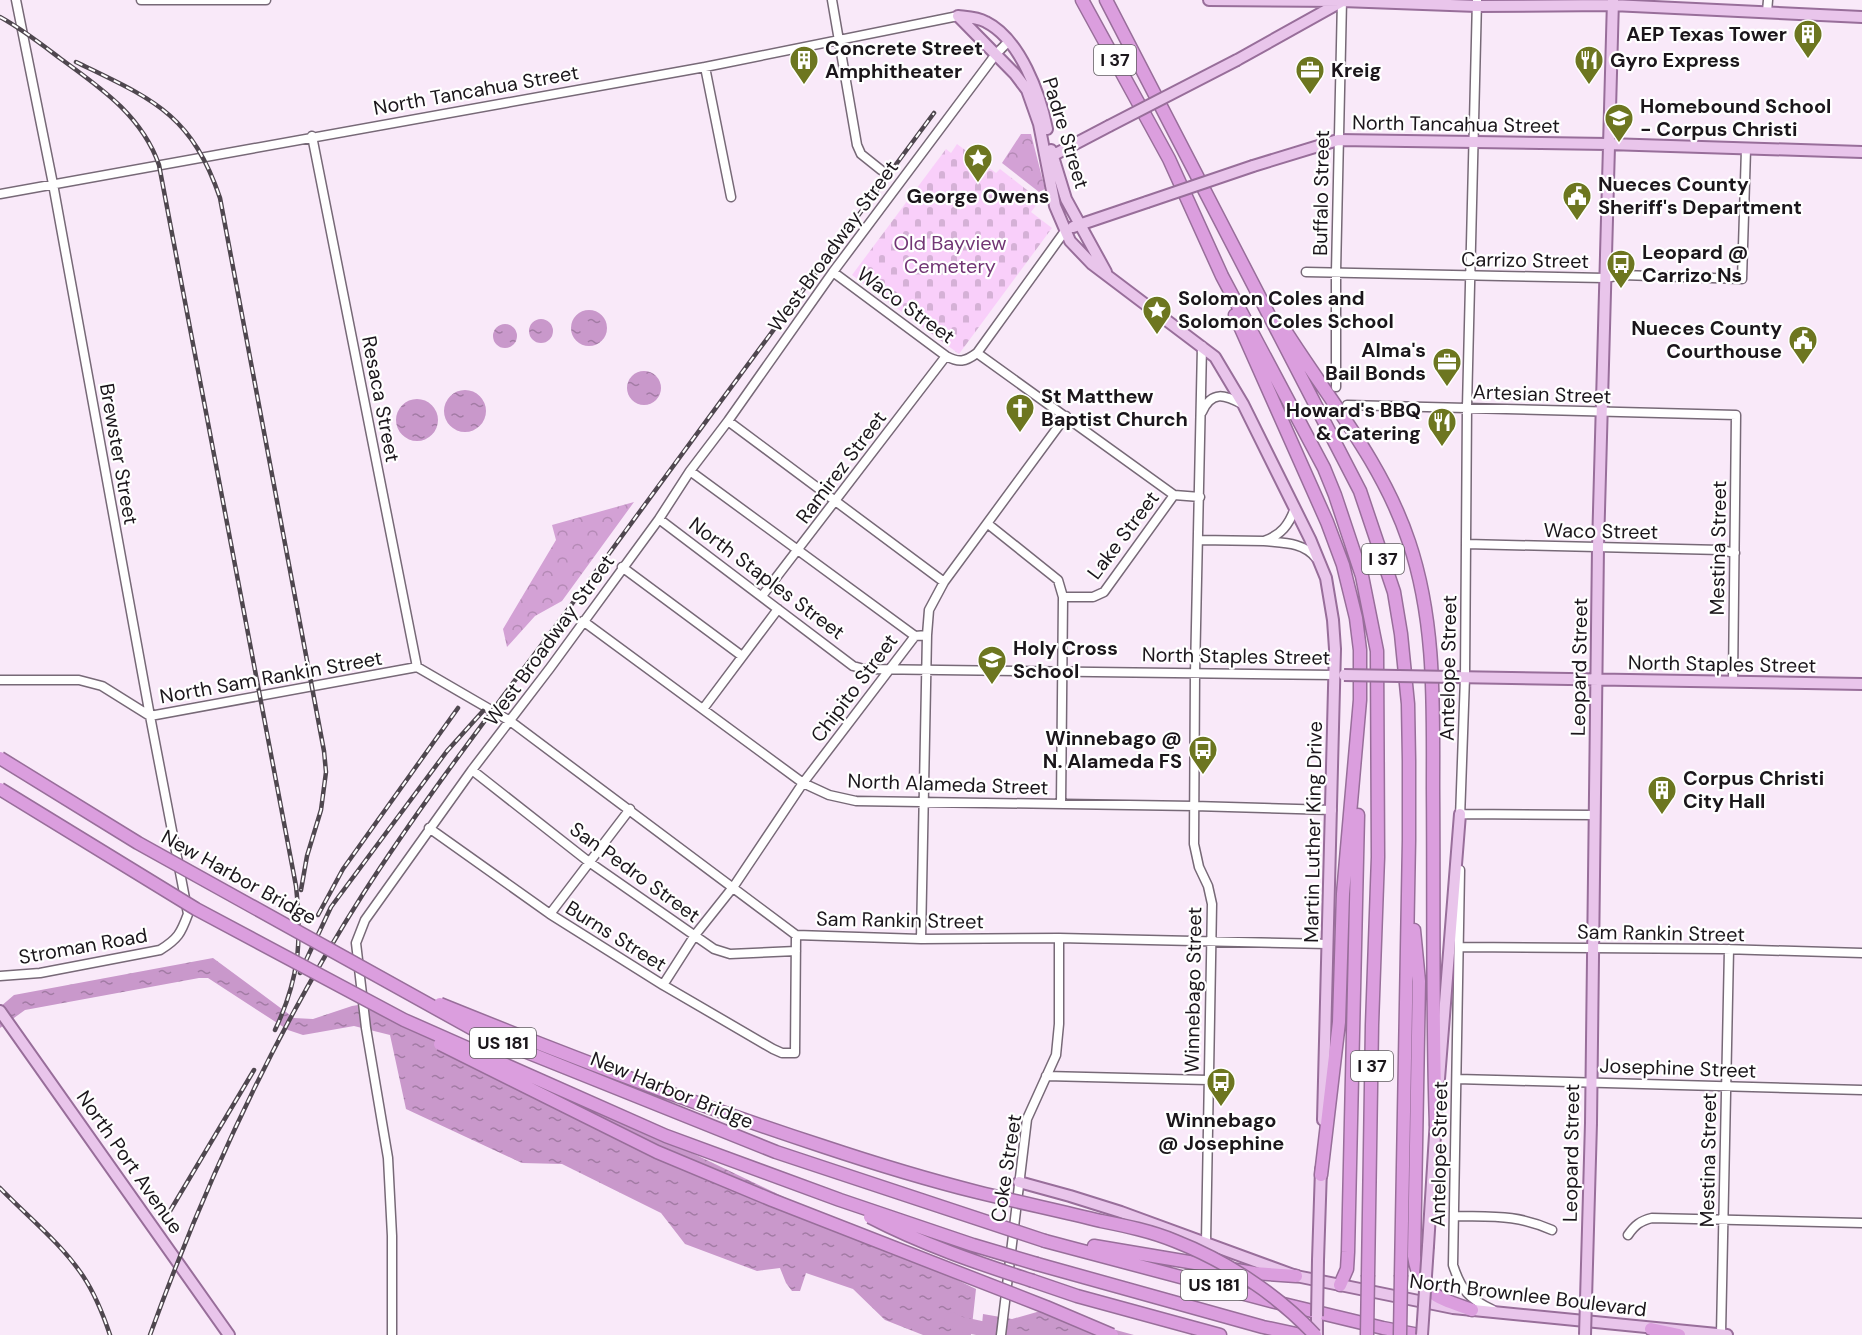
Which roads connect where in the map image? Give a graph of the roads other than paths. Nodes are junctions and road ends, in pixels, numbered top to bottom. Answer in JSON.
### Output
{"nodes":[{"id":1,"x":16,"y":0,"type":"edge"},
{"id":2,"x":141,"y":0,"type":"edge"},
{"id":3,"x":266,"y":0,"type":"edge"},
{"id":4,"x":832,"y":0,"type":"edge"},
{"id":5,"x":1083,"y":0,"type":"edge"},
{"id":6,"x":1106,"y":0,"type":"edge"},
{"id":7,"x":1209,"y":0,"type":"edge"},
{"id":8,"x":152,"y":1,"type":"edge"},
{"id":9,"x":1342,"y":1,"type":"edge"},
{"id":10,"x":1477,"y":3,"type":"edge"},
{"id":11,"x":1613,"y":3,"type":"edge"},
{"id":12,"x":1768,"y":6,"type":"edge"},
{"id":13,"x":958,"y":16,"type":"junction"},
{"id":14,"x":1862,"y":17,"type":"edge"},
{"id":15,"x":840,"y":41,"type":"junction"},
{"id":16,"x":1008,"y":42,"type":"junction"},
{"id":17,"x":996,"y":54,"type":"junction"},
{"id":18,"x":705,"y":67,"type":"junction"},
{"id":19,"x":312,"y":136,"type":"junction"},
{"id":20,"x":1338,"y":140,"type":"junction"},
{"id":21,"x":1475,"y":142,"type":"junction"},
{"id":22,"x":1608,"y":144,"type":"junction"},
{"id":23,"x":1746,"y":148,"type":"junction"},
{"id":24,"x":1862,"y":152,"type":"edge"},
{"id":25,"x":1049,"y":158,"type":"junction"},
{"id":26,"x":881,"y":170,"type":"dead end"},
{"id":27,"x":53,"y":184,"type":"junction"},
{"id":28,"x":0,"y":194,"type":"edge"},
{"id":29,"x":731,"y":197,"type":"dead end"},
{"id":30,"x":1078,"y":224,"type":"junction"},
{"id":31,"x":1065,"y":231,"type":"junction"},
{"id":32,"x":1237,"y":255,"type":"junction"},
{"id":33,"x":833,"y":272,"type":"junction"},
{"id":34,"x":1306,"y":272,"type":"dead end"},
{"id":35,"x":1336,"y":272,"type":"junction"},
{"id":36,"x":1472,"y":275,"type":"junction"},
{"id":37,"x":1222,"y":276,"type":"junction"},
{"id":38,"x":1110,"y":277,"type":"junction"},
{"id":39,"x":1605,"y":278,"type":"junction"},
{"id":40,"x":1202,"y":345,"type":"junction"},
{"id":41,"x":977,"y":353,"type":"junction"},
{"id":42,"x":946,"y":356,"type":"junction"},
{"id":43,"x":1215,"y":357,"type":"joint"},
{"id":44,"x":1336,"y":387,"type":"dead end"},
{"id":45,"x":1243,"y":404,"type":"junction"},
{"id":46,"x":1347,"y":405,"type":"dead end"},
{"id":47,"x":1467,"y":407,"type":"junction"},
{"id":48,"x":1601,"y":413,"type":"junction"},
{"id":49,"x":1736,"y":415,"type":"joint"},
{"id":50,"x":1066,"y":416,"type":"junction"},
{"id":51,"x":1201,"y":416,"type":"junction"},
{"id":52,"x":728,"y":421,"type":"junction"},
{"id":53,"x":690,"y":471,"type":"junction"},
{"id":54,"x":1174,"y":495,"type":"junction"},
{"id":55,"x":1200,"y":497,"type":"junction"},
{"id":56,"x":836,"y":502,"type":"junction"},
{"id":57,"x":1295,"y":508,"type":"junction"},
{"id":58,"x":659,"y":519,"type":"junction"},
{"id":59,"x":988,"y":524,"type":"junction"},
{"id":60,"x":1199,"y":540,"type":"junction"},
{"id":61,"x":1264,"y":541,"type":"junction"},
{"id":62,"x":1466,"y":544,"type":"junction"},
{"id":63,"x":1598,"y":548,"type":"junction"},
{"id":64,"x":798,"y":550,"type":"junction"},
{"id":65,"x":1735,"y":553,"type":"junction"},
{"id":66,"x":1319,"y":561,"type":"junction"},
{"id":67,"x":622,"y":567,"type":"junction"},
{"id":68,"x":944,"y":582,"type":"junction"},
{"id":69,"x":762,"y":596,"type":"junction"},
{"id":70,"x":1063,"y":597,"type":"junction"},
{"id":71,"x":778,"y":609,"type":"junction"},
{"id":72,"x":583,"y":621,"type":"junction"},
{"id":73,"x":927,"y":635,"type":"junction"},
{"id":74,"x":915,"y":636,"type":"junction"},
{"id":75,"x":742,"y":656,"type":"junction"},
{"id":76,"x":417,"y":667,"type":"junction"},
{"id":77,"x":888,"y":669,"type":"junction"},
{"id":78,"x":926,"y":669,"type":"junction"},
{"id":79,"x":1062,"y":672,"type":"junction"},
{"id":80,"x":1195,"y":673,"type":"junction"},
{"id":81,"x":1340,"y":675,"type":"junction"},
{"id":82,"x":1465,"y":677,"type":"junction"},
{"id":83,"x":0,"y":680,"type":"edge"},
{"id":84,"x":1598,"y":680,"type":"junction"},
{"id":85,"x":1733,"y":681,"type":"junction"},
{"id":86,"x":1862,"y":684,"type":"edge"},
{"id":87,"x":1360,"y":700,"type":"junction"},
{"id":88,"x":703,"y":709,"type":"junction"},
{"id":89,"x":150,"y":716,"type":"junction"},
{"id":90,"x":510,"y":721,"type":"junction"},
{"id":91,"x":0,"y":758,"type":"edge"},
{"id":92,"x":472,"y":770,"type":"junction"},
{"id":93,"x":803,"y":783,"type":"junction"},
{"id":94,"x":0,"y":789,"type":"edge"},
{"id":95,"x":924,"y":802,"type":"junction"},
{"id":96,"x":1061,"y":804,"type":"junction"},
{"id":97,"x":1194,"y":806,"type":"junction"},
{"id":98,"x":630,"y":809,"type":"junction"},
{"id":99,"x":1332,"y":810,"type":"junction"},
{"id":100,"x":1460,"y":814,"type":"junction"},
{"id":101,"x":1594,"y":815,"type":"junction"},
{"id":102,"x":429,"y":828,"type":"junction"},
{"id":103,"x":590,"y":862,"type":"junction"},
{"id":104,"x":1408,"y":876,"type":"junction"},
{"id":105,"x":734,"y":886,"type":"junction"},
{"id":106,"x":188,"y":914,"type":"joint"},
{"id":107,"x":550,"y":914,"type":"junction"},
{"id":108,"x":695,"y":935,"type":"junction"},
{"id":109,"x":796,"y":935,"type":"junction"},
{"id":110,"x":1059,"y":938,"type":"junction"},
{"id":111,"x":921,"y":939,"type":"junction"},
{"id":112,"x":1212,"y":941,"type":"junction"},
{"id":113,"x":1328,"y":945,"type":"junction"},
{"id":114,"x":1460,"y":947,"type":"junction"},
{"id":115,"x":1592,"y":949,"type":"junction"},
{"id":116,"x":1729,"y":949,"type":"junction"},
{"id":117,"x":796,"y":951,"type":"junction"},
{"id":118,"x":1862,"y":953,"type":"edge"},
{"id":119,"x":0,"y":976,"type":"edge"},
{"id":120,"x":663,"y":985,"type":"junction"},
{"id":121,"x":400,"y":987,"type":"junction"},
{"id":122,"x":0,"y":1011,"type":"edge"},
{"id":123,"x":404,"y":1020,"type":"junction"},
{"id":124,"x":1046,"y":1076,"type":"junction"},
{"id":125,"x":1457,"y":1079,"type":"junction"},
{"id":126,"x":1209,"y":1080,"type":"junction"},
{"id":127,"x":1591,"y":1082,"type":"junction"},
{"id":128,"x":1725,"y":1087,"type":"junction"},
{"id":129,"x":1862,"y":1090,"type":"edge"},
{"id":130,"x":1436,"y":1125,"type":"junction"},
{"id":131,"x":1321,"y":1175,"type":"junction"},
{"id":132,"x":1019,"y":1182,"type":"junction"},
{"id":133,"x":840,"y":1200,"type":"junction"},
{"id":134,"x":1454,"y":1216,"type":"junction"},
{"id":135,"x":1724,"y":1220,"type":"junction"},
{"id":136,"x":1862,"y":1223,"type":"edge"},
{"id":137,"x":1552,"y":1230,"type":"dead end"},
{"id":138,"x":1628,"y":1235,"type":"dead end"},
{"id":139,"x":1045,"y":1241,"type":"junction"},
{"id":140,"x":1206,"y":1242,"type":"junction"},
{"id":141,"x":1296,"y":1276,"type":"junction"},
{"id":142,"x":1340,"y":1285,"type":"junction"},
{"id":143,"x":1472,"y":1310,"type":"junction"},
{"id":144,"x":1501,"y":1313,"type":"junction"},
{"id":145,"x":1651,"y":1329,"type":"junction"},
{"id":146,"x":1721,"y":1334,"type":"edge"},
{"id":147,"x":229,"y":1335,"type":"edge"},
{"id":148,"x":392,"y":1335,"type":"edge"},
{"id":149,"x":1001,"y":1335,"type":"edge"},
{"id":150,"x":1112,"y":1335,"type":"edge"},
{"id":151,"x":1220,"y":1335,"type":"edge"},
{"id":152,"x":1301,"y":1335,"type":"edge"},
{"id":153,"x":1316,"y":1335,"type":"edge"},
{"id":154,"x":1367,"y":1335,"type":"edge"},
{"id":155,"x":1400,"y":1335,"type":"edge"},
{"id":156,"x":1421,"y":1335,"type":"edge"},
{"id":157,"x":1585,"y":1335,"type":"edge"},
{"id":158,"x":1679,"y":1335,"type":"edge"},
{"id":159,"x":1726,"y":1335,"type":"edge"}],
"edges":[{"from":1,"to":27,"type":"street","name":"Brewster Street"},
{"from":2,"to":8,"type":"street"},
{"from":3,"to":8,"type":"street"},
{"from":4,"to":15,"type":"street"},
{"from":5,"to":37,"type":"highway","number":"I 37"},
{"from":6,"to":32,"type":"highway","number":"I 37"},
{"from":7,"to":9,"type":"main road"},
{"from":9,"to":10,"type":"main road"},
{"from":9,"to":20,"type":"street","name":"Buffalo Street"},
{"from":9,"to":25,"type":"main road","bridge":true},
{"from":10,"to":11,"type":"main road"},
{"from":10,"to":21,"type":"street","name":"Antelope Street"},
{"from":11,"to":12,"type":"main road"},
{"from":11,"to":22,"type":"main road","name":"Leopard Street"},
{"from":12,"to":14,"type":"main road"},
{"from":13,"to":15,"type":"street","name":"North Tancahua Street"},
{"from":13,"to":16,"type":"main road","name":"Padre Street"},
{"from":13,"to":17,"type":"main road","name":"Padre Street"},
{"from":15,"to":18,"type":"street","name":"North Tancahua Street"},
{"from":15,"to":26,"type":"street"},
{"from":16,"to":17,"type":"street","name":"West Broadway Street"},
{"from":16,"to":25,"type":"main road","name":"Padre Street"},
{"from":17,"to":25,"type":"main road","name":"Padre Street"},
{"from":17,"to":33,"type":"street","name":"West Broadway Street"},
{"from":18,"to":19,"type":"street","name":"North Tancahua Street"},
{"from":18,"to":29,"type":"street"},
{"from":19,"to":27,"type":"street","name":"North Tancahua Street"},
{"from":19,"to":76,"type":"street","name":"Resaca Street"},
{"from":20,"to":21,"type":"main road","name":"North Tancahua Street"},
{"from":20,"to":30,"type":"main road","name":"North Tancahua Street","bridge":true},
{"from":20,"to":35,"type":"street","name":"Buffalo Street"},
{"from":21,"to":22,"type":"main road","name":"North Tancahua Street"},
{"from":21,"to":36,"type":"street","name":"Antelope Street"},
{"from":22,"to":23,"type":"main road","name":"North Tancahua Street"},
{"from":22,"to":39,"type":"main road","name":"Leopard Street"},
{"from":23,"to":24,"type":"main road","name":"North Tancahua Street"},
{"from":23,"to":39,"type":"street","name":"Carrizo Street"},
{"from":25,"to":30,"type":"main road","name":"Padre Street"},
{"from":25,"to":31,"type":"main road","name":"Padre Street"},
{"from":27,"to":28,"type":"street","name":"North Tancahua Street"},
{"from":27,"to":89,"type":"street","name":"Brewster Street"},
{"from":30,"to":31,"type":"main road","name":"North Tancahua Street"},
{"from":30,"to":38,"type":"main road","name":"Padre Street"},
{"from":31,"to":38,"type":"main road","name":"Padre Street"},
{"from":31,"to":41,"type":"street"},
{"from":32,"to":104,"type":"highway","number":"I 37"},
{"from":32,"to":130,"type":"highway"},
{"from":33,"to":42,"type":"street","name":"Waco Street"},
{"from":33,"to":52,"type":"street","name":"West Broadway Street"},
{"from":34,"to":35,"type":"street","name":"Carrizo Street"},
{"from":35,"to":36,"type":"street","name":"Carrizo Street"},
{"from":35,"to":44,"type":"street","name":"Buffalo Street"},
{"from":36,"to":39,"type":"street","name":"Carrizo Street"},
{"from":36,"to":47,"type":"street","name":"Antelope Street"},
{"from":37,"to":87,"type":"highway"},
{"from":37,"to":154,"type":"highway","number":"I 37","bridge":true},
{"from":38,"to":40,"type":"main road","name":"Padre Street"},
{"from":39,"to":48,"type":"main road","name":"Leopard Street"},
{"from":40,"to":43,"type":"main road","name":"Padre Street"},
{"from":40,"to":51,"type":"street","name":"Winnebago Street"},
{"from":41,"to":42,"type":"street","name":"Waco Street"},
{"from":41,"to":50,"type":"street","name":"Waco Street"},
{"from":42,"to":56,"type":"street","name":"Ramirez Street"},
{"from":43,"to":45,"type":"main road","name":"Martin Luther King Drive"},
{"from":45,"to":51,"type":"street"},
{"from":45,"to":57,"type":"main road","name":"Martin Luther King Drive"},
{"from":46,"to":47,"type":"street","name":"Artesian Street"},
{"from":47,"to":48,"type":"street","name":"Artesian Street"},
{"from":47,"to":62,"type":"street","name":"Antelope Street"},
{"from":48,"to":49,"type":"street","name":"Artesian Street"},
{"from":48,"to":63,"type":"main road","name":"Leopard Street"},
{"from":49,"to":65,"type":"street","name":"Mestina Street"},
{"from":50,"to":54,"type":"street","name":"Waco Street"},
{"from":50,"to":59,"type":"street","name":"Chipito Street"},
{"from":51,"to":55,"type":"street","name":"Winnebago Street"},
{"from":52,"to":53,"type":"street","name":"West Broadway Street"},
{"from":52,"to":56,"type":"street"},
{"from":53,"to":58,"type":"street","name":"West Broadway Street"},
{"from":53,"to":64,"type":"street"},
{"from":54,"to":55,"type":"street"},
{"from":54,"to":70,"type":"street","name":"Lake Street"},
{"from":55,"to":60,"type":"street","name":"Winnebago Street"},
{"from":56,"to":64,"type":"street","name":"Ramirez Street"},
{"from":56,"to":68,"type":"street"},
{"from":57,"to":61,"type":"street"},
{"from":57,"to":66,"type":"main road","name":"Martin Luther King Drive"},
{"from":58,"to":67,"type":"street","name":"West Broadway Street"},
{"from":58,"to":69,"type":"street","name":"North Staples Street"},
{"from":59,"to":68,"type":"street","name":"Chipito Street"},
{"from":59,"to":70,"type":"street","name":"Lake Street"},
{"from":60,"to":61,"type":"street"},
{"from":60,"to":80,"type":"street","name":"Winnebago Street"},
{"from":61,"to":66,"type":"street"},
{"from":62,"to":63,"type":"street","name":"Waco Street"},
{"from":62,"to":82,"type":"street","name":"Antelope Street"},
{"from":63,"to":65,"type":"street","name":"Waco Street"},
{"from":63,"to":84,"type":"main road","name":"Leopard Street"},
{"from":64,"to":69,"type":"street","name":"Ramirez Street"},
{"from":64,"to":74,"type":"street"},
{"from":65,"to":85,"type":"street","name":"Mestina Street"},
{"from":66,"to":81,"type":"main road","name":"Martin Luther King Drive"},
{"from":67,"to":72,"type":"street","name":"West Broadway Street"},
{"from":67,"to":75,"type":"street"},
{"from":68,"to":73,"type":"street","name":"Chipito Street"},
{"from":69,"to":71,"type":"street","name":"North Staples Street"},
{"from":70,"to":79,"type":"street"},
{"from":71,"to":75,"type":"street"},
{"from":71,"to":77,"type":"street","name":"North Staples Street"},
{"from":72,"to":88,"type":"street","name":"North Alameda Street"},
{"from":72,"to":90,"type":"street","name":"West Broadway Street"},
{"from":73,"to":74,"type":"street","name":"Chipito Street"},
{"from":73,"to":78,"type":"street"},
{"from":74,"to":77,"type":"street","name":"Chipito Street"},
{"from":75,"to":88,"type":"street"},
{"from":76,"to":89,"type":"street","name":"North Sam Rankin Street"},
{"from":76,"to":90,"type":"street","name":"Sam Rankin Street"},
{"from":77,"to":78,"type":"street","name":"North Staples Street"},
{"from":77,"to":93,"type":"street","name":"Chipito Street"},
{"from":78,"to":79,"type":"street","name":"North Staples Street"},
{"from":78,"to":95,"type":"street"},
{"from":79,"to":80,"type":"street","name":"North Staples Street"},
{"from":79,"to":96,"type":"street"},
{"from":80,"to":81,"type":"street","name":"North Staples Street"},
{"from":80,"to":97,"type":"street","name":"Winnebago Street"},
{"from":81,"to":82,"type":"main road","name":"North Staples Street","bridge":true},
{"from":81,"to":99,"type":"main road","name":"Martin Luther King Drive"},
{"from":82,"to":84,"type":"main road","name":"North Staples Street"},
{"from":82,"to":100,"type":"street","name":"Antelope Street"},
{"from":83,"to":89,"type":"street","name":"North Sam Rankin Street"},
{"from":84,"to":85,"type":"main road","name":"North Staples Street"},
{"from":84,"to":101,"type":"main road","name":"Leopard Street"},
{"from":85,"to":86,"type":"main road","name":"North Staples Street"},
{"from":87,"to":131,"type":"highway"},
{"from":87,"to":142,"type":"highway"},
{"from":88,"to":93,"type":"street","name":"North Alameda Street"},
{"from":89,"to":106,"type":"street","name":"Brewster Street"},
{"from":90,"to":92,"type":"street","name":"West Broadway Street"},
{"from":90,"to":98,"type":"street","name":"Sam Rankin Street"},
{"from":91,"to":121,"type":"highway","name":"New Harbor Bridge","number":"US 181","bridge":true},
{"from":92,"to":102,"type":"street","name":"West Broadway Street"},
{"from":92,"to":103,"type":"street","name":"San Pedro Street"},
{"from":93,"to":95,"type":"street","name":"North Alameda Street"},
{"from":93,"to":105,"type":"street","name":"Chipito Street"},
{"from":94,"to":123,"type":"highway","number":"US 181","bridge":true},
{"from":95,"to":96,"type":"street","name":"North Alameda Street"},
{"from":95,"to":111,"type":"street"},
{"from":96,"to":97,"type":"street","name":"North Alameda Street"},
{"from":97,"to":99,"type":"street","name":"North Alameda Street"},
{"from":97,"to":112,"type":"street","name":"Winnebago Street"},
{"from":98,"to":103,"type":"street"},
{"from":98,"to":105,"type":"street","name":"Sam Rankin Street"},
{"from":99,"to":113,"type":"main road","name":"Martin Luther King Drive"},
{"from":100,"to":101,"type":"street"},
{"from":100,"to":114,"type":"street","name":"Antelope Street"},
{"from":100,"to":130,"type":"main road"},
{"from":101,"to":115,"type":"main road","name":"Leopard Street"},
{"from":102,"to":107,"type":"street","name":"Burns Street"},
{"from":102,"to":148,"type":"street","name":"West Broadway Street"},
{"from":103,"to":107,"type":"street"},
{"from":103,"to":108,"type":"street","name":"San Pedro Street"},
{"from":104,"to":143,"type":"highway"},
{"from":104,"to":155,"type":"highway","number":"I 37","bridge":true},
{"from":105,"to":108,"type":"street","name":"Chipito Street"},
{"from":105,"to":109,"type":"street","name":"Sam Rankin Street"},
{"from":106,"to":119,"type":"street","name":"Stroman Road"},
{"from":107,"to":120,"type":"street","name":"Burns Street"},
{"from":108,"to":117,"type":"street","name":"San Pedro Street"},
{"from":108,"to":120,"type":"street","name":"Chipito Street"},
{"from":109,"to":111,"type":"street","name":"Sam Rankin Street"},
{"from":109,"to":117,"type":"street"},
{"from":110,"to":111,"type":"street","name":"Sam Rankin Street"},
{"from":110,"to":112,"type":"street","name":"Sam Rankin Street"},
{"from":110,"to":124,"type":"street","name":"Coke Street"},
{"from":112,"to":113,"type":"street","name":"Sam Rankin Street"},
{"from":112,"to":126,"type":"street","name":"Winnebago Street"},
{"from":113,"to":131,"type":"main road","name":"Martin Luther King Drive"},
{"from":114,"to":115,"type":"street","name":"Sam Rankin Street"},
{"from":114,"to":125,"type":"street","name":"Antelope Street"},
{"from":115,"to":116,"type":"street","name":"Sam Rankin Street"},
{"from":115,"to":127,"type":"main road","name":"Leopard Street"},
{"from":116,"to":118,"type":"street","name":"Sam Rankin Street"},
{"from":116,"to":128,"type":"street","name":"Mestina Street"},
{"from":117,"to":120,"type":"street","name":"Burns Street"},
{"from":121,"to":139,"type":"highway","name":"New Harbor Bridge","number":"US 181","bridge":true},
{"from":121,"to":153,"type":"highway","bridge":true},
{"from":122,"to":147,"type":"main road","name":"North Port Avenue"},
{"from":123,"to":133,"type":"highway","number":"US 181","bridge":true},
{"from":123,"to":150,"type":"highway","bridge":true},
{"from":124,"to":126,"type":"street"},
{"from":124,"to":132,"type":"street","name":"Coke Street"},
{"from":125,"to":127,"type":"street","name":"Josephine Street"},
{"from":125,"to":134,"type":"street","name":"Antelope Street"},
{"from":126,"to":140,"type":"street","name":"Winnebago Street"},
{"from":127,"to":128,"type":"street","name":"Josephine Street"},
{"from":127,"to":157,"type":"main road","name":"Leopard Street","bridge":true},
{"from":128,"to":129,"type":"street","name":"Josephine Street"},
{"from":128,"to":135,"type":"street","name":"Mestina Street"},
{"from":130,"to":156,"type":"main road","bridge":true},
{"from":131,"to":153,"type":"main road","name":"Martin Luther King Drive","bridge":true},
{"from":132,"to":140,"type":"main road","name":"North Brownlee Boulevard"},
{"from":132,"to":149,"type":"street","name":"Coke Street"},
{"from":133,"to":151,"type":"highway","bridge":true},
{"from":133,"to":152,"type":"highway","number":"US 181","bridge":true},
{"from":134,"to":137,"type":"street"},
{"from":134,"to":144,"type":"street","name":"Antelope Street"},
{"from":135,"to":136,"type":"street"},
{"from":135,"to":138,"type":"street"},
{"from":135,"to":146,"type":"street","name":"Mestina Street"},
{"from":139,"to":141,"type":"highway"},
{"from":139,"to":156,"type":"highway","name":"New Harbor Bridge","number":"US 181"},
{"from":140,"to":141,"type":"main road","name":"North Brownlee Boulevard"},
{"from":141,"to":142,"type":"main road","name":"North Brownlee Boulevard"},
{"from":142,"to":143,"type":"main road","name":"North Brownlee Boulevard"},
{"from":143,"to":144,"type":"main road","name":"North Brownlee Boulevard"},
{"from":144,"to":145,"type":"main road","name":"North Brownlee Boulevard"},
{"from":145,"to":146,"type":"main road","name":"North Brownlee Boulevard"},
{"from":145,"to":158,"type":"highway"},
{"from":146,"to":159,"type":"main road","name":"North Brownlee Boulevard"}]}
